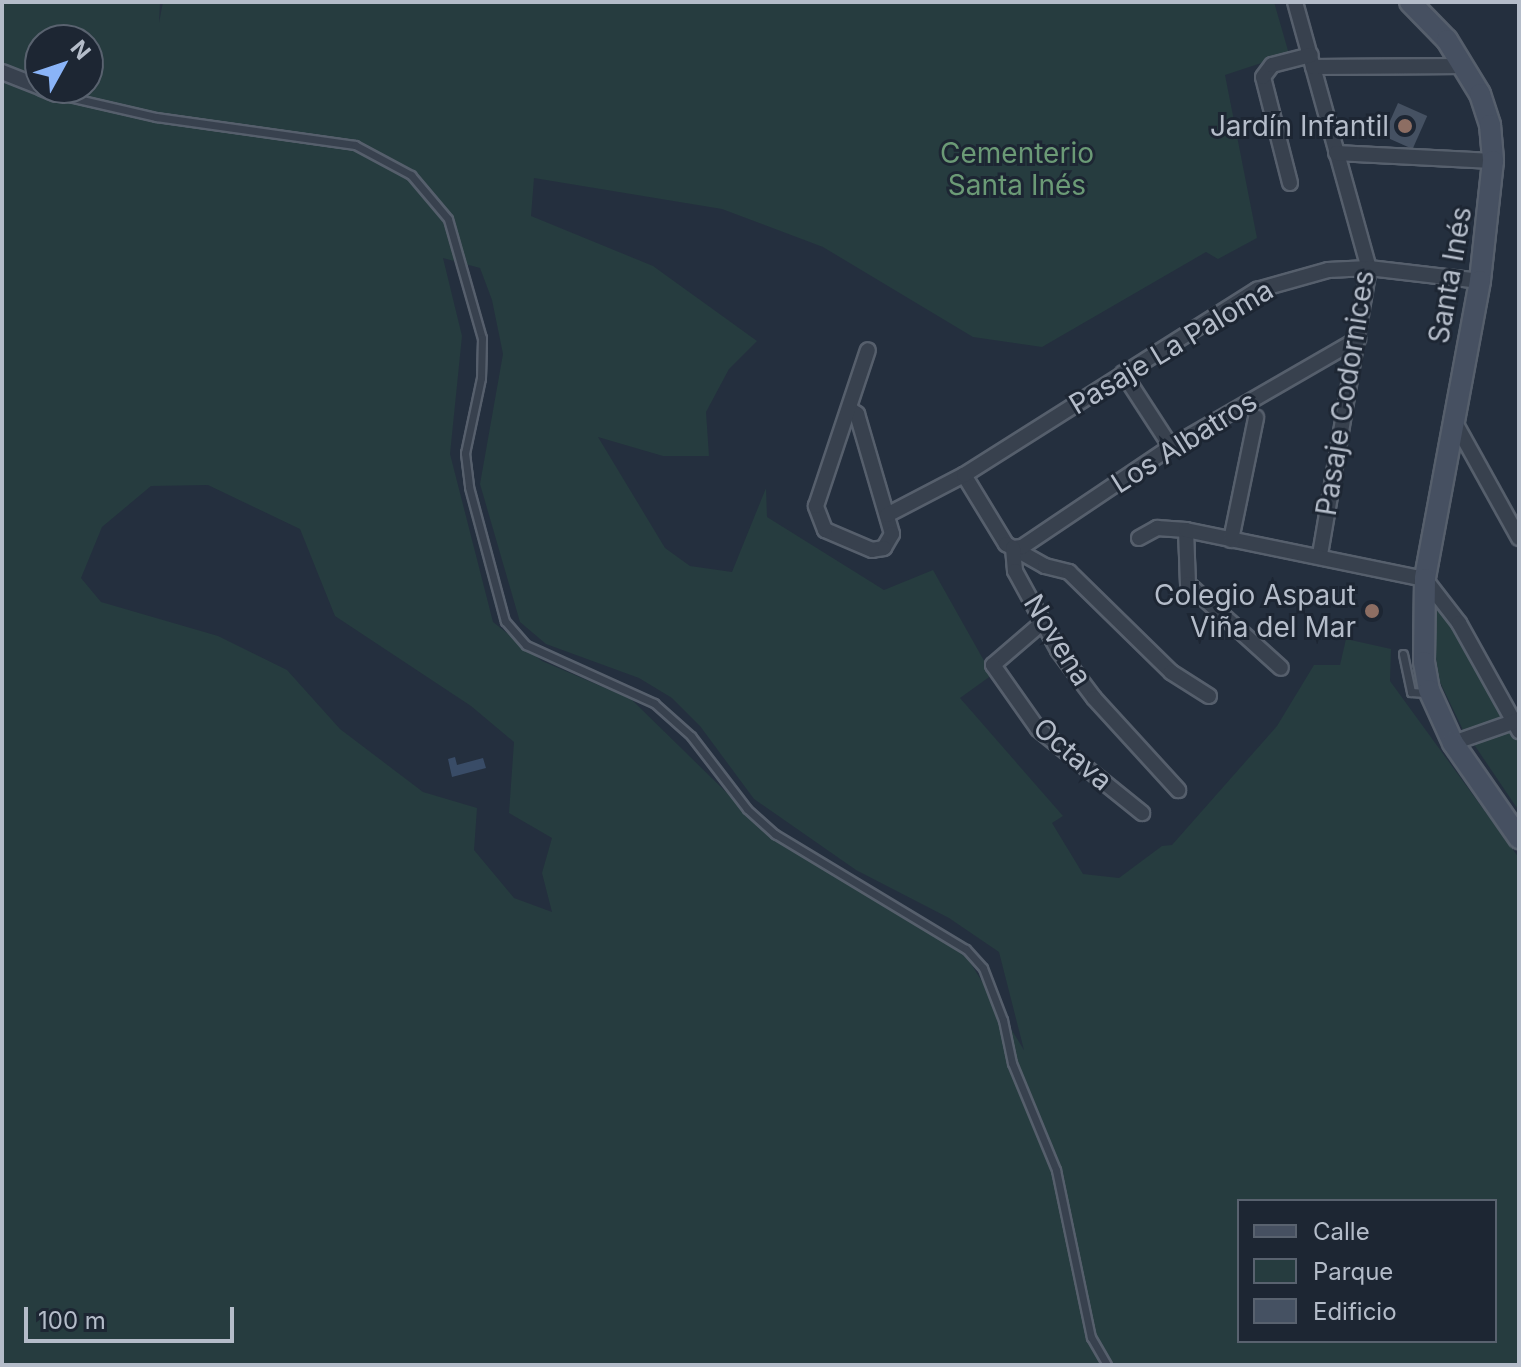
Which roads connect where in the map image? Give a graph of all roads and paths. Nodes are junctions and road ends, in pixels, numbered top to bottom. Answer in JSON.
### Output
{"nodes":[{"id":1,"x":1295,"y":2,"type":"edge"},
{"id":2,"x":1410,"y":2,"type":"edge"},
{"id":3,"x":1312,"y":61,"type":"junction"},
{"id":4,"x":1465,"y":66,"type":"junction"},
{"id":5,"x":2,"y":72,"type":"edge"},
{"id":6,"x":24,"y":81,"type":"edge"},
{"id":7,"x":103,"y":104,"type":"edge"},
{"id":8,"x":1336,"y":153,"type":"junction"},
{"id":9,"x":1493,"y":161,"type":"junction"},
{"id":10,"x":1290,"y":183,"type":"dead end"},
{"id":11,"x":1369,"y":268,"type":"junction"},
{"id":12,"x":1480,"y":281,"type":"junction"},
{"id":13,"x":1358,"y":339,"type":"junction"},
{"id":14,"x":868,"y":350,"type":"dead end"},
{"id":15,"x":1123,"y":373,"type":"junction"},
{"id":16,"x":850,"y":409,"type":"junction"},
{"id":17,"x":1452,"y":417,"type":"junction"},
{"id":18,"x":1256,"y":418,"type":"dead end"},
{"id":19,"x":1171,"y":447,"type":"junction"},
{"id":20,"x":964,"y":475,"type":"junction"},
{"id":21,"x":887,"y":515,"type":"junction"},
{"id":22,"x":1186,"y":530,"type":"junction"},
{"id":23,"x":1139,"y":538,"type":"dead end"},
{"id":24,"x":1519,"y":538,"type":"edge"},
{"id":25,"x":1231,"y":540,"type":"junction"},
{"id":26,"x":1013,"y":548,"type":"junction"},
{"id":27,"x":1320,"y":554,"type":"junction"},
{"id":28,"x":1425,"y":579,"type":"junction"},
{"id":29,"x":1043,"y":622,"type":"junction"},
{"id":30,"x":1403,"y":654,"type":"dead end"},
{"id":31,"x":1281,"y":668,"type":"dead end"},
{"id":32,"x":1430,"y":694,"type":"junction"},
{"id":33,"x":1209,"y":696,"type":"dead end"},
{"id":34,"x":1517,"y":724,"type":"edge"},
{"id":35,"x":1453,"y":743,"type":"junction"},
{"id":36,"x":1178,"y":790,"type":"dead end"},
{"id":37,"x":1142,"y":813,"type":"dead end"},
{"id":38,"x":1519,"y":838,"type":"edge"},
{"id":39,"x":1107,"y":1365,"type":"edge"}],
"edges":[{"from":1,"to":3,"type":"street","name":"Pasaje Codornices"},
{"from":2,"to":4,"type":"main road","name":"Santa Inés"},
{"from":3,"to":4,"type":"street"},
{"from":3,"to":8,"type":"street","name":"Pasaje Codornices"},
{"from":3,"to":10,"type":"street"},
{"from":4,"to":9,"type":"main road","name":"Santa Inés"},
{"from":5,"to":6,"type":"street"},
{"from":7,"to":39,"type":"lane"},
{"from":8,"to":9,"type":"street"},
{"from":8,"to":11,"type":"street","name":"Pasaje Codornices"},
{"from":9,"to":12,"type":"main road","name":"Santa Inés"},
{"from":11,"to":12,"type":"street","name":"Pasaje La Paloma"},
{"from":11,"to":13,"type":"street","name":"Pasaje Codornices"},
{"from":11,"to":15,"type":"street","name":"Pasaje La Paloma"},
{"from":12,"to":17,"type":"main road","name":"Santa Inés"},
{"from":13,"to":19,"type":"street","name":"Los Albatros"},
{"from":13,"to":27,"type":"street","name":"Pasaje Codornices"},
{"from":14,"to":16,"type":"street"},
{"from":15,"to":19,"type":"street"},
{"from":15,"to":20,"type":"street","name":"Pasaje La Paloma"},
{"from":16,"to":21,"type":"street"},
{"from":16,"to":21,"type":"street"},
{"from":17,"to":24,"type":"street"},
{"from":17,"to":28,"type":"main road","name":"Santa Inés"},
{"from":18,"to":25,"type":"street"},
{"from":19,"to":26,"type":"street","name":"Los Albatros"},
{"from":20,"to":21,"type":"street","name":"Pasaje La Paloma"},
{"from":20,"to":26,"type":"street","name":"Novena"},
{"from":22,"to":23,"type":"street"},
{"from":22,"to":25,"type":"street"},
{"from":22,"to":31,"type":"street"},
{"from":25,"to":27,"type":"street"},
{"from":26,"to":29,"type":"street","name":"Novena"},
{"from":26,"to":33,"type":"street"},
{"from":27,"to":28,"type":"street"},
{"from":28,"to":32,"type":"main road","name":"Santa Inés"},
{"from":28,"to":34,"type":"street"},
{"from":29,"to":36,"type":"street","name":"Novena"},
{"from":29,"to":37,"type":"street","name":"Octava"},
{"from":30,"to":32,"type":"lane"},
{"from":32,"to":35,"type":"main road","name":"Santa Inés"},
{"from":34,"to":35,"type":"street"},
{"from":35,"to":38,"type":"main road","name":"Santa Inés"}]}
